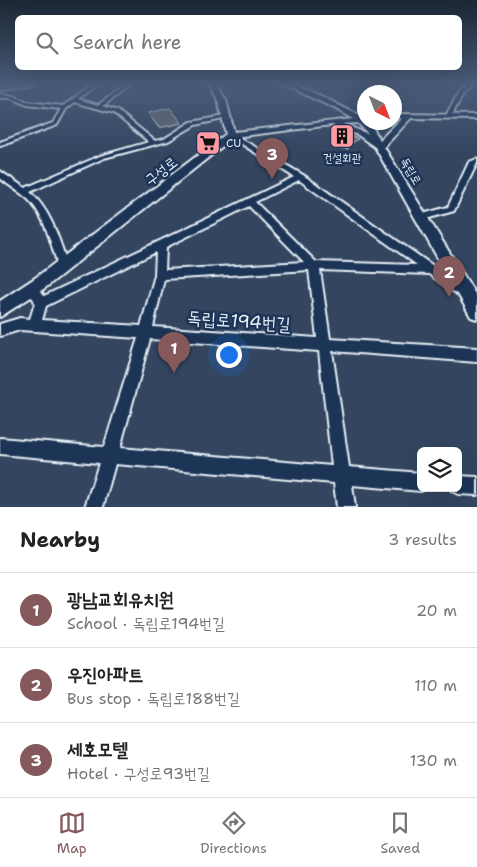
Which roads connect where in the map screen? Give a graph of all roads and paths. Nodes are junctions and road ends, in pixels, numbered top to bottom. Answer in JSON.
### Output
{"nodes":[{"id":1,"x":54,"y":107,"type":"edge"},
{"id":2,"x":100,"y":107,"type":"edge"},
{"id":3,"x":223,"y":107,"type":"edge"},
{"id":4,"x":332,"y":107,"type":"edge"},
{"id":5,"x":337,"y":107,"type":"edge"},
{"id":6,"x":454,"y":107,"type":"edge"},
{"id":7,"x":64,"y":108,"type":"joint"},
{"id":8,"x":357,"y":115,"type":"edge"},
{"id":9,"x":402,"y":116,"type":"edge"},
{"id":10,"x":409,"y":116,"type":"junction"},
{"id":11,"x":449,"y":116,"type":"junction"},
{"id":12,"x":477,"y":117,"type":"edge"},
{"id":13,"x":225,"y":118,"type":"junction"},
{"id":14,"x":357,"y":119,"type":"edge"},
{"id":15,"x":327,"y":124,"type":"junction"},
{"id":16,"x":370,"y":130,"type":"edge"},
{"id":17,"x":231,"y":135,"type":"junction"},
{"id":18,"x":154,"y":143,"type":"junction"},
{"id":19,"x":0,"y":144,"type":"edge"},
{"id":20,"x":380,"y":146,"type":"junction"},
{"id":21,"x":477,"y":161,"type":"edge"},
{"id":22,"x":0,"y":173,"type":"edge"},
{"id":23,"x":300,"y":178,"type":"junction"},
{"id":24,"x":25,"y":191,"type":"junction"},
{"id":25,"x":248,"y":202,"type":"junction"},
{"id":26,"x":422,"y":217,"type":"junction"},
{"id":27,"x":161,"y":244,"type":"junction"},
{"id":28,"x":63,"y":266,"type":"junction"},
{"id":29,"x":314,"y":266,"type":"junction"},
{"id":30,"x":430,"y":270,"type":"junction"},
{"id":31,"x":160,"y":275,"type":"junction"},
{"id":32,"x":28,"y":291,"type":"junction"},
{"id":33,"x":468,"y":296,"type":"junction"},
{"id":34,"x":41,"y":303,"type":"junction"},
{"id":35,"x":0,"y":310,"type":"edge"},
{"id":36,"x":477,"y":312,"type":"edge"},
{"id":37,"x":34,"y":325,"type":"junction"},
{"id":38,"x":0,"y":330,"type":"edge"},
{"id":39,"x":146,"y":332,"type":"junction"},
{"id":40,"x":325,"y":345,"type":"junction"},
{"id":41,"x":477,"y":355,"type":"edge"},
{"id":42,"x":0,"y":446,"type":"edge"},
{"id":43,"x":109,"y":454,"type":"junction"},
{"id":44,"x":342,"y":475,"type":"junction"},
{"id":45,"x":417,"y":482,"type":"edge"},
{"id":46,"x":462,"y":485,"type":"edge"},
{"id":47,"x":477,"y":486,"type":"edge"},
{"id":48,"x":94,"y":507,"type":"edge"},
{"id":49,"x":346,"y":507,"type":"edge"}],
"edges":[{"from":1,"to":7,"type":"street"},
{"from":2,"to":18,"type":"street"},
{"from":3,"to":13,"type":"street"},
{"from":4,"to":15,"type":"street"},
{"from":5,"to":8,"type":"street","name":"독립로"},
{"from":6,"to":11,"type":"street"},
{"from":7,"to":19,"type":"street"},
{"from":9,"to":10,"type":"street"},
{"from":10,"to":11,"type":"street"},
{"from":10,"to":20,"type":"street"},
{"from":11,"to":12,"type":"street"},
{"from":13,"to":17,"type":"street"},
{"from":13,"to":18,"type":"street"},
{"from":14,"to":15,"type":"street"},
{"from":15,"to":17,"type":"street"},
{"from":15,"to":20,"type":"street"},
{"from":16,"to":20,"type":"street","name":"독립로"},
{"from":17,"to":23,"type":"street"},
{"from":17,"to":28,"type":"street","name":"구성로"},
{"from":18,"to":24,"type":"street"},
{"from":20,"to":26,"type":"street","name":"독립로"},
{"from":21,"to":26,"type":"street"},
{"from":22,"to":24,"type":"street"},
{"from":23,"to":25,"type":"street"},
{"from":23,"to":30,"type":"street"},
{"from":24,"to":28,"type":"street"},
{"from":25,"to":27,"type":"street"},
{"from":25,"to":29,"type":"street"},
{"from":26,"to":33,"type":"street","name":"독립로"},
{"from":27,"to":31,"type":"street"},
{"from":27,"to":34,"type":"street"},
{"from":28,"to":32,"type":"street","name":"구성로"},
{"from":29,"to":30,"type":"street"},
{"from":29,"to":31,"type":"street"},
{"from":29,"to":40,"type":"street"},
{"from":30,"to":33,"type":"street"},
{"from":31,"to":39,"type":"street"},
{"from":32,"to":34,"type":"street"},
{"from":32,"to":35,"type":"street","name":"구성로"},
{"from":33,"to":36,"type":"street","name":"독립로"},
{"from":34,"to":37,"type":"street"},
{"from":37,"to":38,"type":"street","name":"독립로194번길"},
{"from":37,"to":39,"type":"street","name":"독립로194번길"},
{"from":39,"to":40,"type":"street","name":"독립로194번길"},
{"from":39,"to":43,"type":"street"},
{"from":40,"to":41,"type":"street","name":"독립로194번길"},
{"from":40,"to":44,"type":"street"},
{"from":42,"to":43,"type":"street"},
{"from":43,"to":44,"type":"street"},
{"from":43,"to":48,"type":"street"},
{"from":44,"to":45,"type":"street"},
{"from":44,"to":49,"type":"street"},
{"from":46,"to":47,"type":"street"}]}
